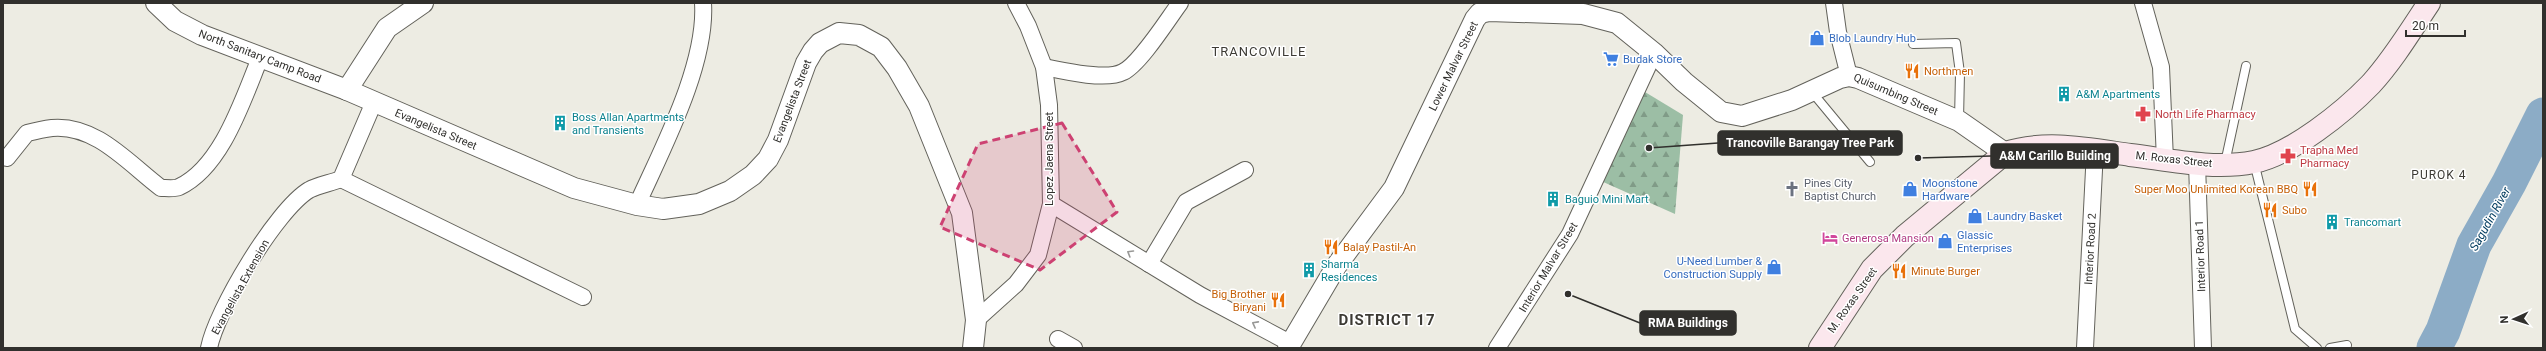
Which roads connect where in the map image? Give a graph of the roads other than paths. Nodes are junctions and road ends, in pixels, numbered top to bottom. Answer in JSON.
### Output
{"nodes":[{"id":1,"x":156,"y":3,"type":"edge"},
{"id":2,"x":423,"y":3,"type":"edge"},
{"id":3,"x":703,"y":3,"type":"edge"},
{"id":4,"x":1016,"y":3,"type":"edge"},
{"id":5,"x":1180,"y":3,"type":"edge"},
{"id":6,"x":1834,"y":3,"type":"edge"},
{"id":7,"x":2143,"y":3,"type":"edge"},
{"id":8,"x":2429,"y":3,"type":"edge"},
{"id":9,"x":1474,"y":8,"type":"edge"},
{"id":10,"x":1913,"y":44,"type":"dead end"},
{"id":11,"x":1654,"y":53,"type":"junction"},
{"id":12,"x":260,"y":58,"type":"junction"},
{"id":13,"x":2246,"y":66,"type":"dead end"},
{"id":14,"x":1044,"y":67,"type":"junction"},
{"id":15,"x":1850,"y":76,"type":"junction"},
{"id":16,"x":347,"y":90,"type":"junction"},
{"id":17,"x":1812,"y":92,"type":"junction"},
{"id":18,"x":374,"y":102,"type":"junction"},
{"id":19,"x":1959,"y":121,"type":"junction"},
{"id":20,"x":2095,"y":150,"type":"junction"},
{"id":21,"x":2005,"y":152,"type":"junction"},
{"id":22,"x":7,"y":158,"type":"dead end"},
{"id":23,"x":2165,"y":160,"type":"junction"},
{"id":24,"x":1870,"y":162,"type":"dead end"},
{"id":25,"x":2254,"y":162,"type":"junction"},
{"id":26,"x":2197,"y":163,"type":"junction"},
{"id":27,"x":2225,"y":164,"type":"junction"},
{"id":28,"x":1245,"y":170,"type":"dead end"},
{"id":29,"x":341,"y":179,"type":"junction"},
{"id":30,"x":1051,"y":204,"type":"junction"},
{"id":31,"x":637,"y":205,"type":"junction"},
{"id":32,"x":1149,"y":264,"type":"junction"},
{"id":33,"x":583,"y":297,"type":"dead end"},
{"id":34,"x":976,"y":320,"type":"junction"},
{"id":35,"x":1058,"y":339,"type":"dead end"},
{"id":36,"x":1289,"y":345,"type":"edge"},
{"id":37,"x":2347,"y":345,"type":"dead end"},
{"id":38,"x":209,"y":348,"type":"edge"},
{"id":39,"x":973,"y":348,"type":"edge"},
{"id":40,"x":1074,"y":348,"type":"edge"},
{"id":41,"x":1497,"y":348,"type":"edge"},
{"id":42,"x":1820,"y":348,"type":"edge"},
{"id":43,"x":2085,"y":348,"type":"edge"},
{"id":44,"x":2203,"y":348,"type":"edge"},
{"id":45,"x":2317,"y":348,"type":"edge"},
{"id":46,"x":2330,"y":348,"type":"edge"}],
"edges":[{"from":1,"to":12,"type":"street","name":"North Sanitary Camp Road"},
{"from":2,"to":16,"type":"street"},
{"from":3,"to":31,"type":"street"},
{"from":4,"to":14,"type":"street","name":"Lopez Jaena Street"},
{"from":5,"to":14,"type":"street"},
{"from":6,"to":15,"type":"street","name":"Quisumbing Street"},
{"from":7,"to":23,"type":"street"},
{"from":8,"to":25,"type":"main road","name":"M. Roxas Street"},
{"from":9,"to":11,"type":"street","name":"Lower Malvar Street"},
{"from":9,"to":36,"type":"street","name":"Lower Malvar Street"},
{"from":10,"to":19,"type":"lane"},
{"from":11,"to":17,"type":"street","name":"Lower Malvar Street"},
{"from":11,"to":41,"type":"street","name":"Interior Malvar Street"},
{"from":12,"to":16,"type":"street","name":"North Sanitary Camp Road"},
{"from":12,"to":22,"type":"street"},
{"from":13,"to":27,"type":"lane"},
{"from":14,"to":30,"type":"street","name":"Lopez Jaena Street"},
{"from":15,"to":17,"type":"street","name":"Lower Malvar Street"},
{"from":15,"to":19,"type":"street","name":"Quisumbing Street"},
{"from":16,"to":18,"type":"street","name":"Evangelista Street"},
{"from":17,"to":24,"type":"lane"},
{"from":18,"to":29,"type":"street"},
{"from":18,"to":31,"type":"street","name":"Evangelista Street"},
{"from":19,"to":21,"type":"street","name":"Quisumbing Street"},
{"from":20,"to":21,"type":"main road","name":"M. Roxas Street"},
{"from":20,"to":23,"type":"main road","name":"M. Roxas Street"},
{"from":20,"to":43,"type":"street","name":"Interior Road 2"},
{"from":21,"to":42,"type":"main road","name":"M. Roxas Street"},
{"from":23,"to":26,"type":"main road","name":"M. Roxas Street"},
{"from":25,"to":27,"type":"main road","name":"M. Roxas Street"},
{"from":25,"to":45,"type":"lane"},
{"from":26,"to":27,"type":"main road","name":"M. Roxas Street"},
{"from":26,"to":44,"type":"street","name":"Interior Road 1"},
{"from":28,"to":32,"type":"street"},
{"from":29,"to":33,"type":"street"},
{"from":29,"to":38,"type":"street","name":"Evangelista Extension"},
{"from":32,"to":30,"type":"street","one_way":true},
{"from":30,"to":34,"type":"street","name":"Lopez Jaena Street"},
{"from":31,"to":34,"type":"street","name":"Evangelista Street"},
{"from":36,"to":32,"type":"street","one_way":true},
{"from":34,"to":39,"type":"street","name":"Evangelista Street"},
{"from":35,"to":40,"type":"street"},
{"from":37,"to":46,"type":"lane"}]}
